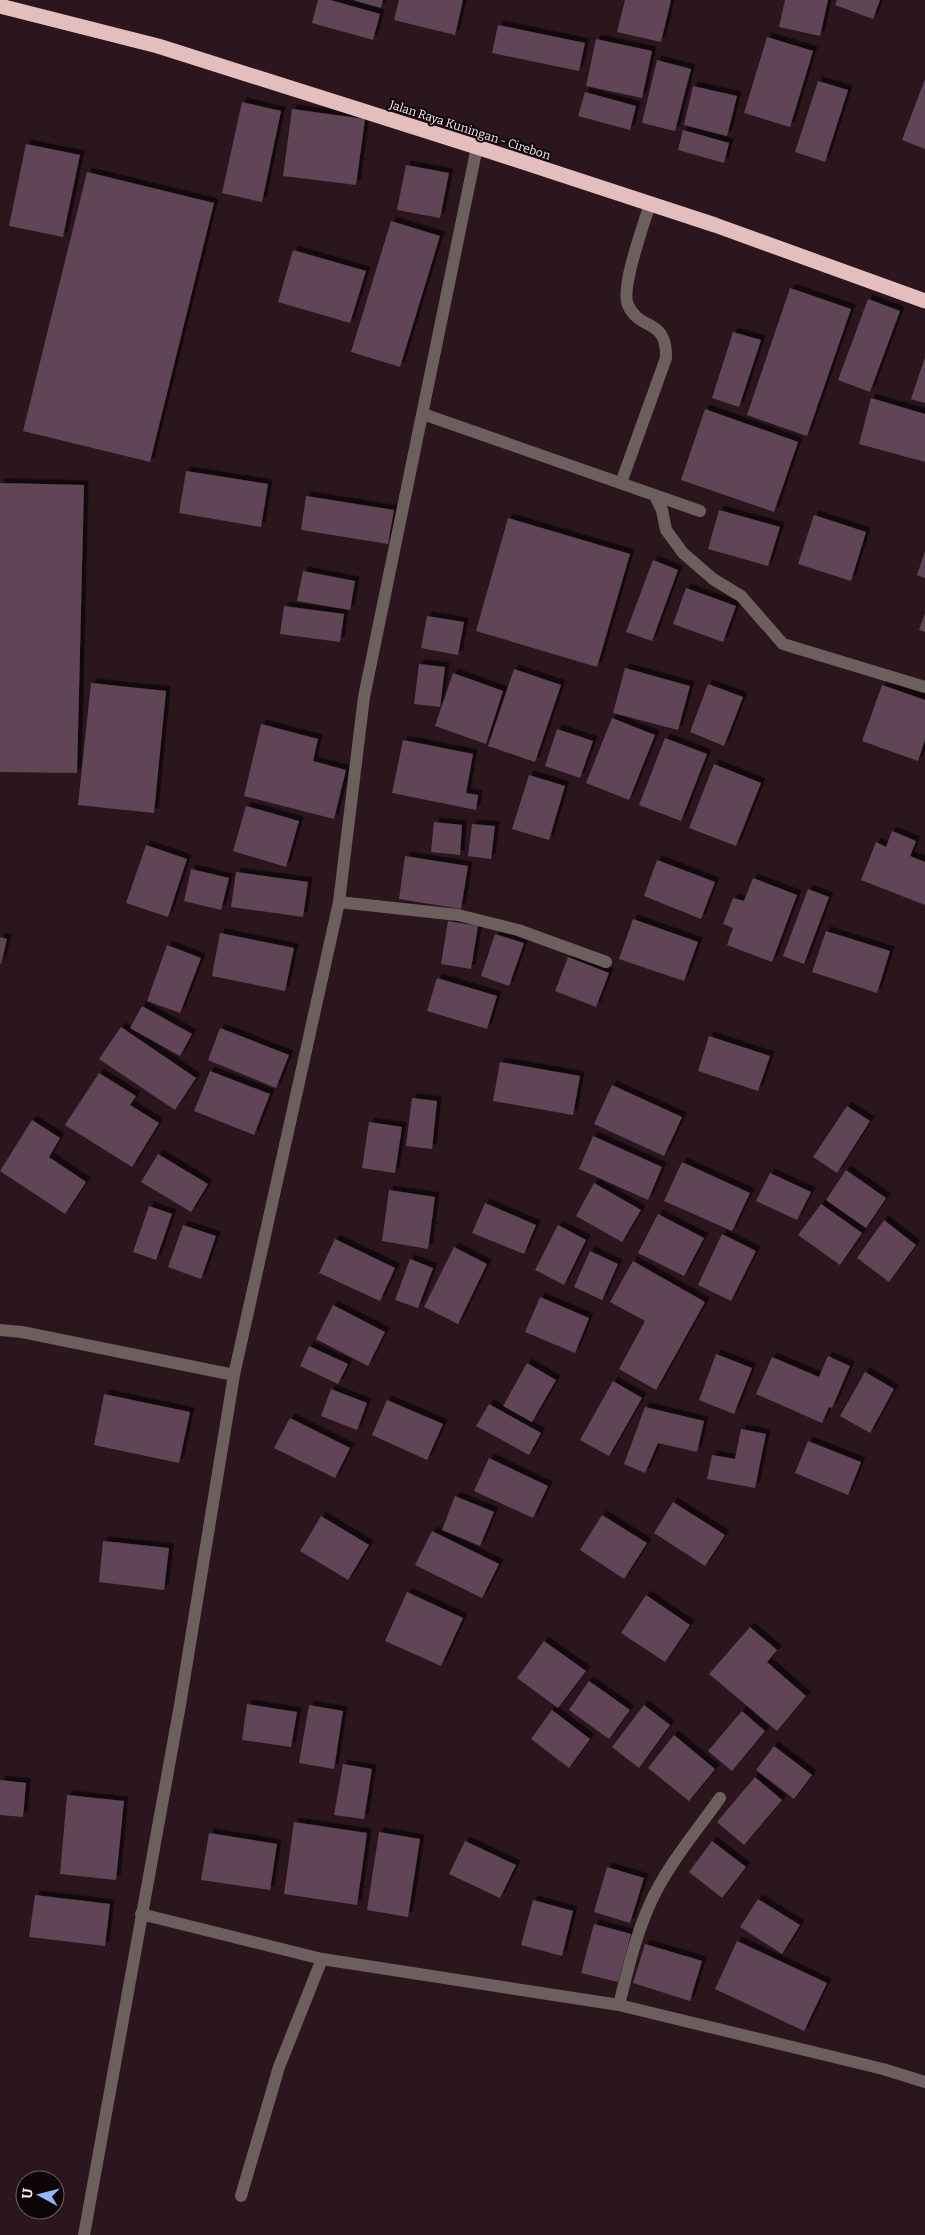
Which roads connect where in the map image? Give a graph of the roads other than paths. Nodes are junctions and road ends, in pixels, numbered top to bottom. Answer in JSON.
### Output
{"nodes":[{"id":1,"x":0,"y":6,"type":"edge"},
{"id":2,"x":477,"y":147,"type":"junction"},
{"id":3,"x":650,"y":204,"type":"junction"},
{"id":4,"x":925,"y":301,"type":"edge"},
{"id":5,"x":423,"y":414,"type":"junction"},
{"id":6,"x":621,"y":483,"type":"junction"},
{"id":7,"x":655,"y":496,"type":"junction"},
{"id":8,"x":700,"y":511,"type":"dead end"},
{"id":9,"x":925,"y":687,"type":"edge"},
{"id":10,"x":339,"y":902,"type":"junction"},
{"id":11,"x":606,"y":962,"type":"dead end"},
{"id":12,"x":0,"y":1330,"type":"edge"},
{"id":13,"x":234,"y":1375,"type":"junction"},
{"id":14,"x":720,"y":1798,"type":"dead end"},
{"id":15,"x":141,"y":1914,"type":"junction"},
{"id":16,"x":322,"y":1960,"type":"junction"},
{"id":17,"x":619,"y":2005,"type":"junction"},
{"id":18,"x":925,"y":2082,"type":"edge"},
{"id":19,"x":241,"y":2196,"type":"dead end"},
{"id":20,"x":84,"y":2235,"type":"edge"}],
"edges":[{"from":1,"to":2,"type":"highway","name":"Jalan Raya Kuningan - Cirebon"},
{"from":2,"to":3,"type":"highway","name":"Jalan Raya Kuningan - Cirebon"},
{"from":2,"to":5,"type":"street"},
{"from":3,"to":4,"type":"highway","name":"Jalan Raya Kuningan - Cirebon"},
{"from":3,"to":6,"type":"street"},
{"from":5,"to":6,"type":"street"},
{"from":5,"to":10,"type":"street"},
{"from":6,"to":7,"type":"street"},
{"from":7,"to":8,"type":"street"},
{"from":7,"to":9,"type":"street"},
{"from":10,"to":11,"type":"street"},
{"from":10,"to":13,"type":"street"},
{"from":12,"to":13,"type":"street"},
{"from":13,"to":15,"type":"street"},
{"from":14,"to":17,"type":"street"},
{"from":15,"to":16,"type":"street"},
{"from":15,"to":20,"type":"street"},
{"from":16,"to":17,"type":"street"},
{"from":16,"to":19,"type":"street"},
{"from":17,"to":18,"type":"street"}]}
